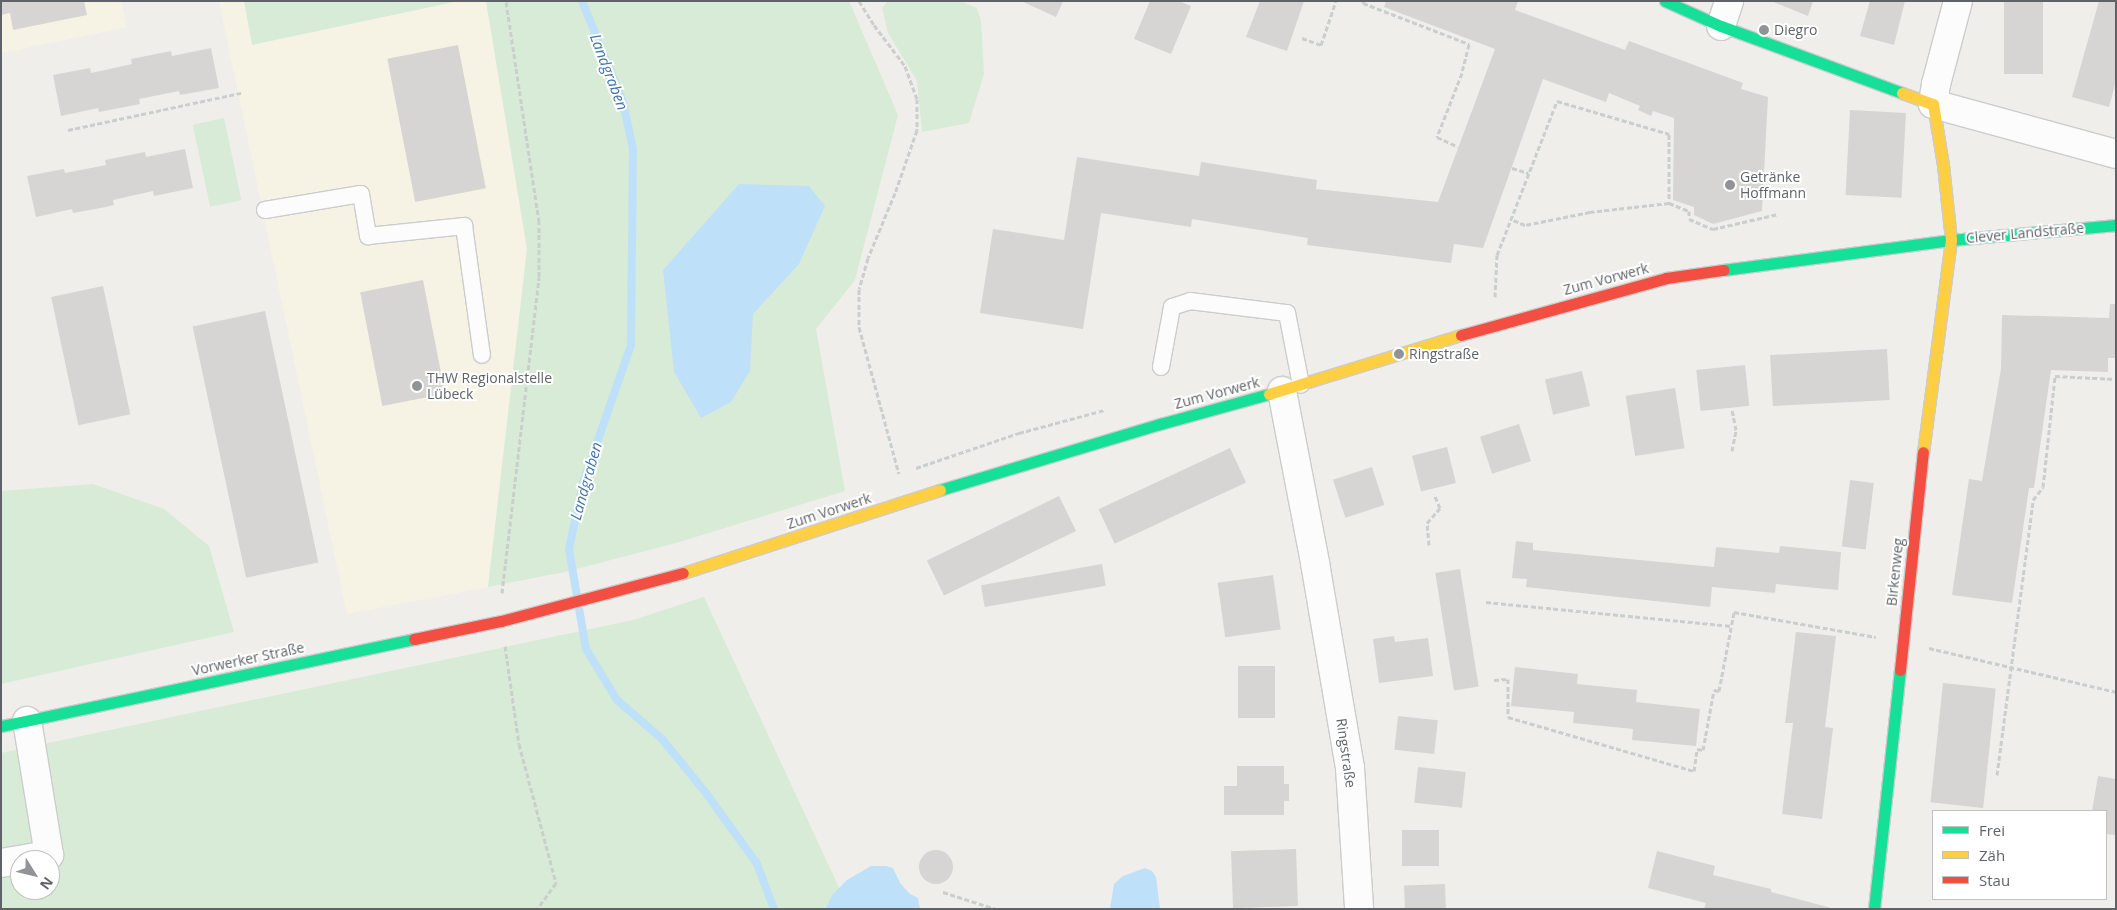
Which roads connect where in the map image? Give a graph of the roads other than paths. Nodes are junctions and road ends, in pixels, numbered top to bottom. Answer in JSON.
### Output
{"nodes":[{"id":1,"x":1665,"y":1,"type":"edge"},
{"id":2,"x":1958,"y":1,"type":"edge"},
{"id":3,"x":1725,"y":14,"type":"edge"},
{"id":4,"x":1933,"y":104,"type":"junction"},
{"id":5,"x":2116,"y":154,"type":"edge"},
{"id":6,"x":265,"y":210,"type":"dead end"},
{"id":7,"x":2116,"y":225,"type":"edge"},
{"id":8,"x":1951,"y":240,"type":"junction"},
{"id":9,"x":482,"y":355,"type":"dead end"},
{"id":10,"x":1161,"y":367,"type":"dead end"},
{"id":11,"x":1292,"y":388,"type":"junction"},
{"id":12,"x":501,"y":621,"type":"joint"},
{"id":13,"x":14,"y":724,"type":"edge"},
{"id":14,"x":1,"y":863,"type":"edge"},
{"id":15,"x":1359,"y":909,"type":"edge"},
{"id":16,"x":1874,"y":909,"type":"edge"}],
"edges":[{"from":1,"to":3,"type":"street"},
{"from":2,"to":4,"type":"street","name":"Clever Landstraße"},
{"from":3,"to":4,"type":"street"},
{"from":4,"to":5,"type":"street"},
{"from":4,"to":8,"type":"street","name":"Clever Landstraße"},
{"from":6,"to":9,"type":"lane"},
{"from":7,"to":8,"type":"street","name":"Clever Landstraße"},
{"from":8,"to":11,"type":"street","name":"Zum Vorwerk"},
{"from":8,"to":16,"type":"street","name":"Birkenweg"},
{"from":10,"to":11,"type":"lane"},
{"from":11,"to":12,"type":"street","name":"Zum Vorwerk"},
{"from":11,"to":15,"type":"street","name":"Ringstraße"},
{"from":12,"to":13,"type":"street","name":"Vorwerker Straße"},
{"from":13,"to":14,"type":"street"}]}
